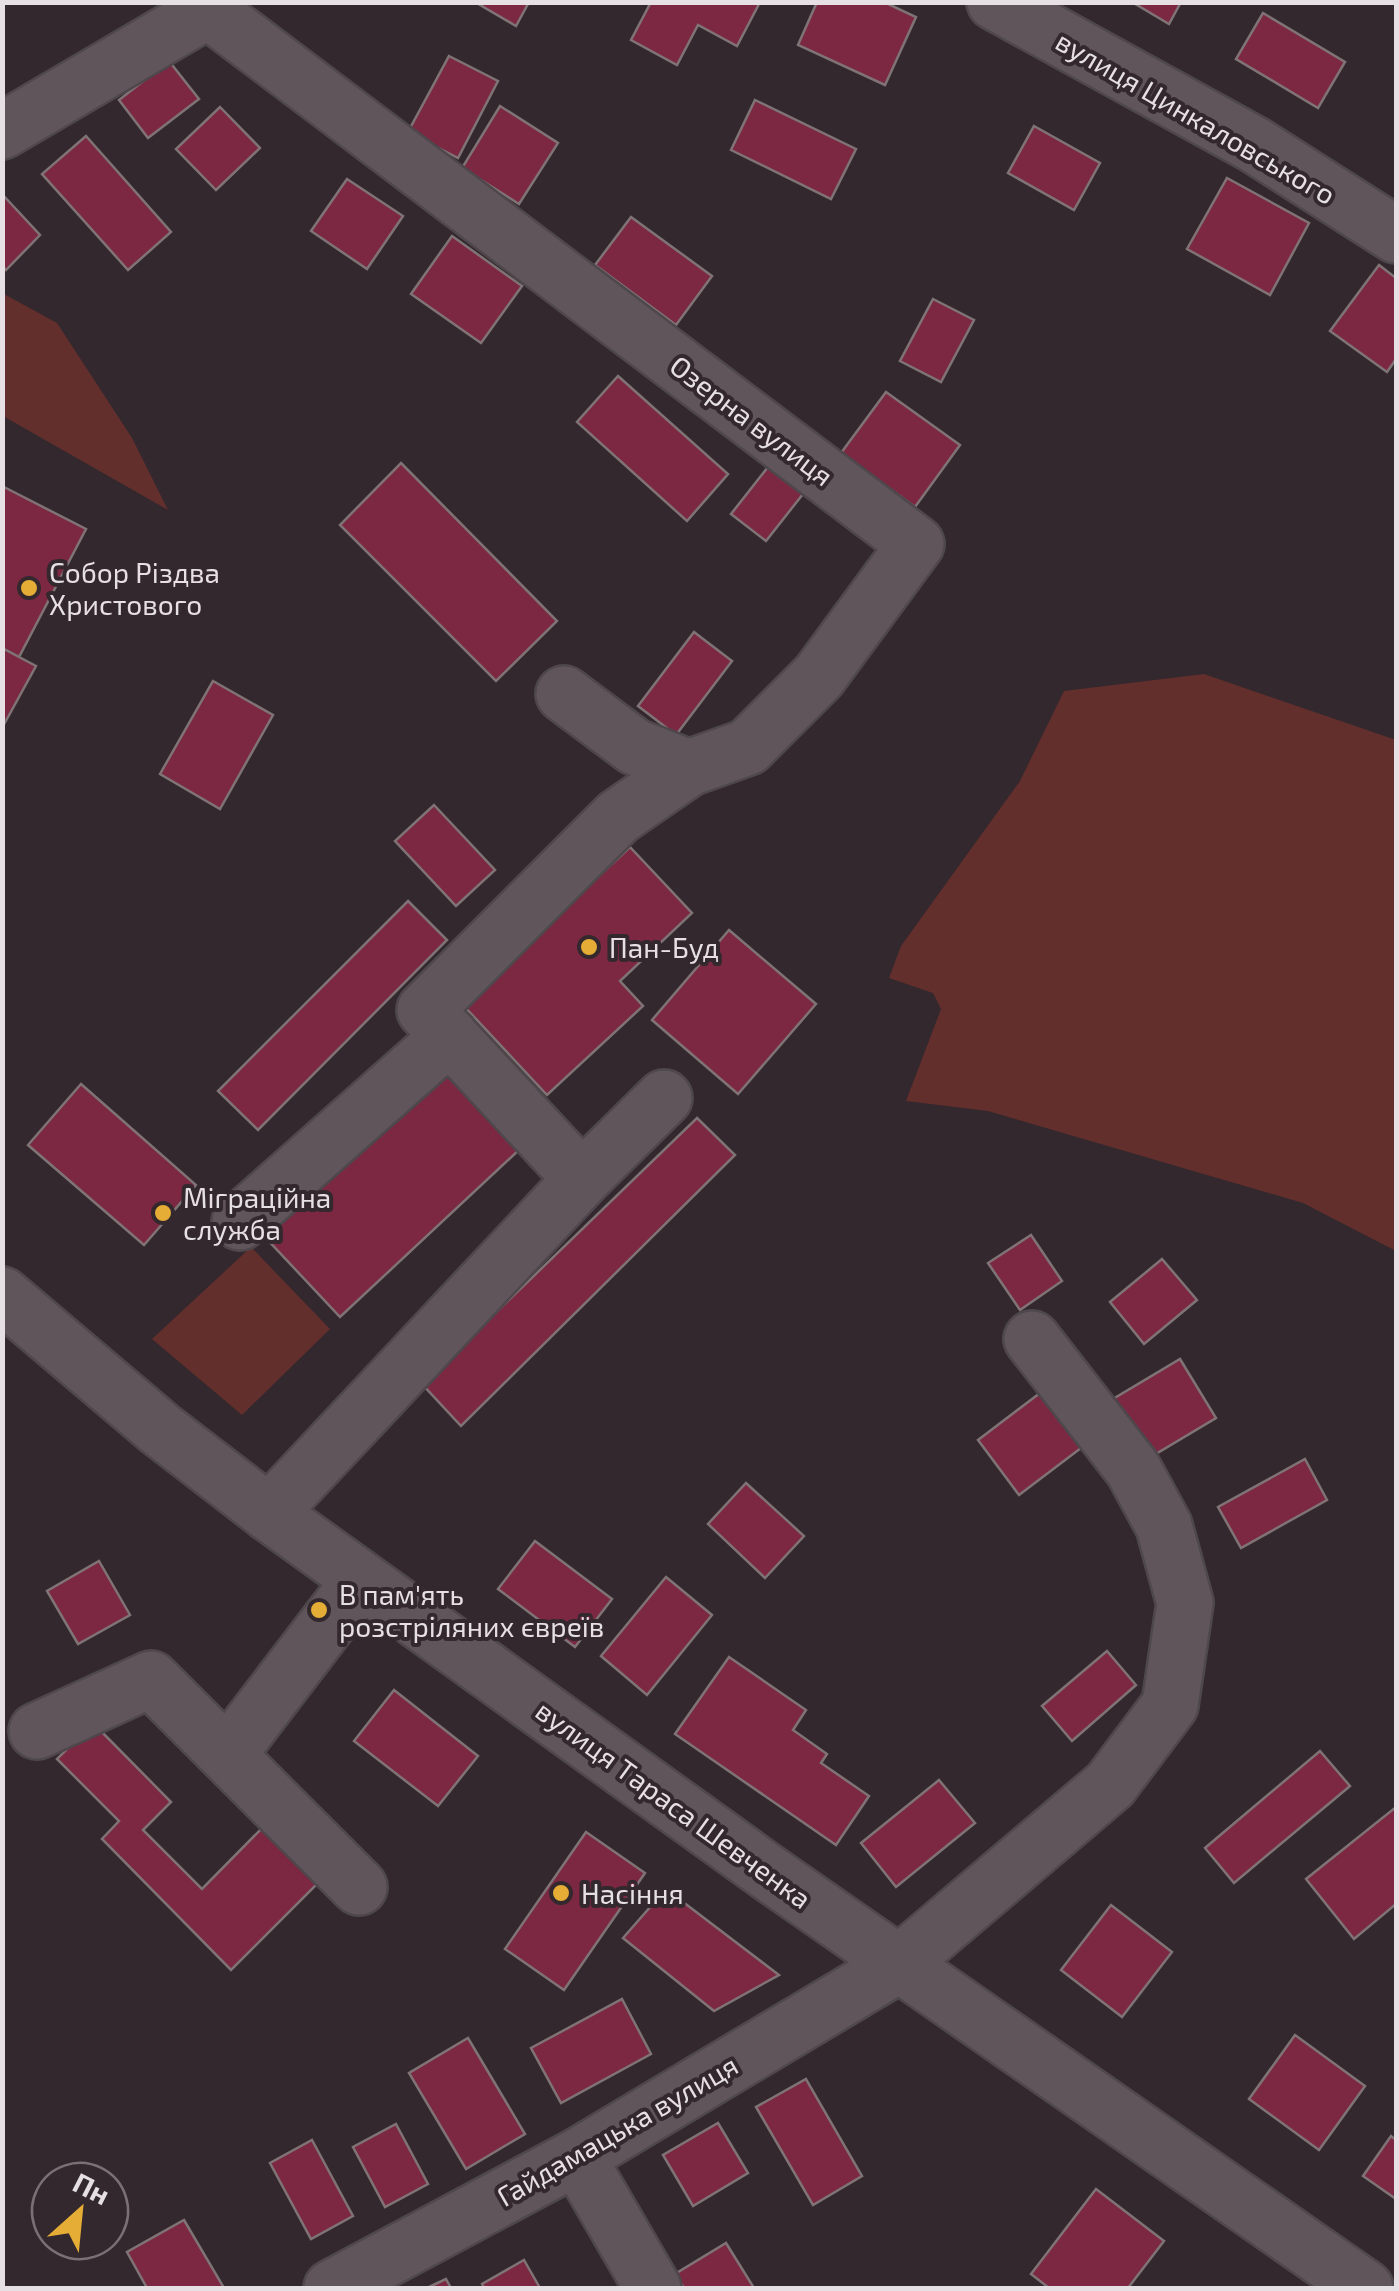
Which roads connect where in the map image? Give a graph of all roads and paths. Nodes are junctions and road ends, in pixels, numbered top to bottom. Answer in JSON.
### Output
{"nodes":[{"id":1,"x":994,"y":2,"type":"edge"},
{"id":2,"x":211,"y":6,"type":"edge"},
{"id":3,"x":2,"y":131,"type":"edge"},
{"id":4,"x":1396,"y":235,"type":"edge"},
{"id":5,"x":564,"y":694,"type":"dead end"},
{"id":6,"x":689,"y":768,"type":"junction"},
{"id":7,"x":450,"y":1036,"type":"junction"},
{"id":8,"x":664,"y":1098,"type":"dead end"},
{"id":9,"x":582,"y":1179,"type":"junction"},
{"id":10,"x":240,"y":1222,"type":"dead end"},
{"id":11,"x":2,"y":1294,"type":"edge"},
{"id":12,"x":1032,"y":1339,"type":"dead end"},
{"id":13,"x":269,"y":1513,"type":"junction"},
{"id":14,"x":362,"y":1580,"type":"junction"},
{"id":15,"x":37,"y":1731,"type":"dead end"},
{"id":16,"x":228,"y":1754,"type":"junction"},
{"id":17,"x":359,"y":1887,"type":"dead end"},
{"id":18,"x":898,"y":1964,"type":"junction"},
{"id":19,"x":577,"y":2156,"type":"junction"},
{"id":20,"x":332,"y":2288,"type":"edge"},
{"id":21,"x":653,"y":2288,"type":"edge"},
{"id":22,"x":1365,"y":2288,"type":"edge"}],
"edges":[{"from":1,"to":4,"type":"street","name":"вулиця Цинкаловського"},
{"from":2,"to":3,"type":"street"},
{"from":2,"to":6,"type":"street","name":"Озерна вулиця"},
{"from":5,"to":6,"type":"street"},
{"from":6,"to":7,"type":"street"},
{"from":7,"to":9,"type":"street"},
{"from":7,"to":10,"type":"street"},
{"from":8,"to":9,"type":"street"},
{"from":9,"to":13,"type":"street"},
{"from":11,"to":13,"type":"street","name":"вулиця Тараса Шевченка"},
{"from":12,"to":18,"type":"street","name":"Гайдамацька вулиця"},
{"from":13,"to":14,"type":"street","name":"вулиця Тараса Шевченка"},
{"from":14,"to":16,"type":"street"},
{"from":14,"to":18,"type":"street","name":"вулиця Тараса Шевченка"},
{"from":15,"to":16,"type":"street"},
{"from":16,"to":17,"type":"street"},
{"from":18,"to":19,"type":"street","name":"Гайдамацька вулиця"},
{"from":18,"to":22,"type":"street","name":"вулиця Тараса Шевченка"},
{"from":19,"to":20,"type":"street","name":"Гайдамацька вулиця"},
{"from":19,"to":21,"type":"street"}]}
